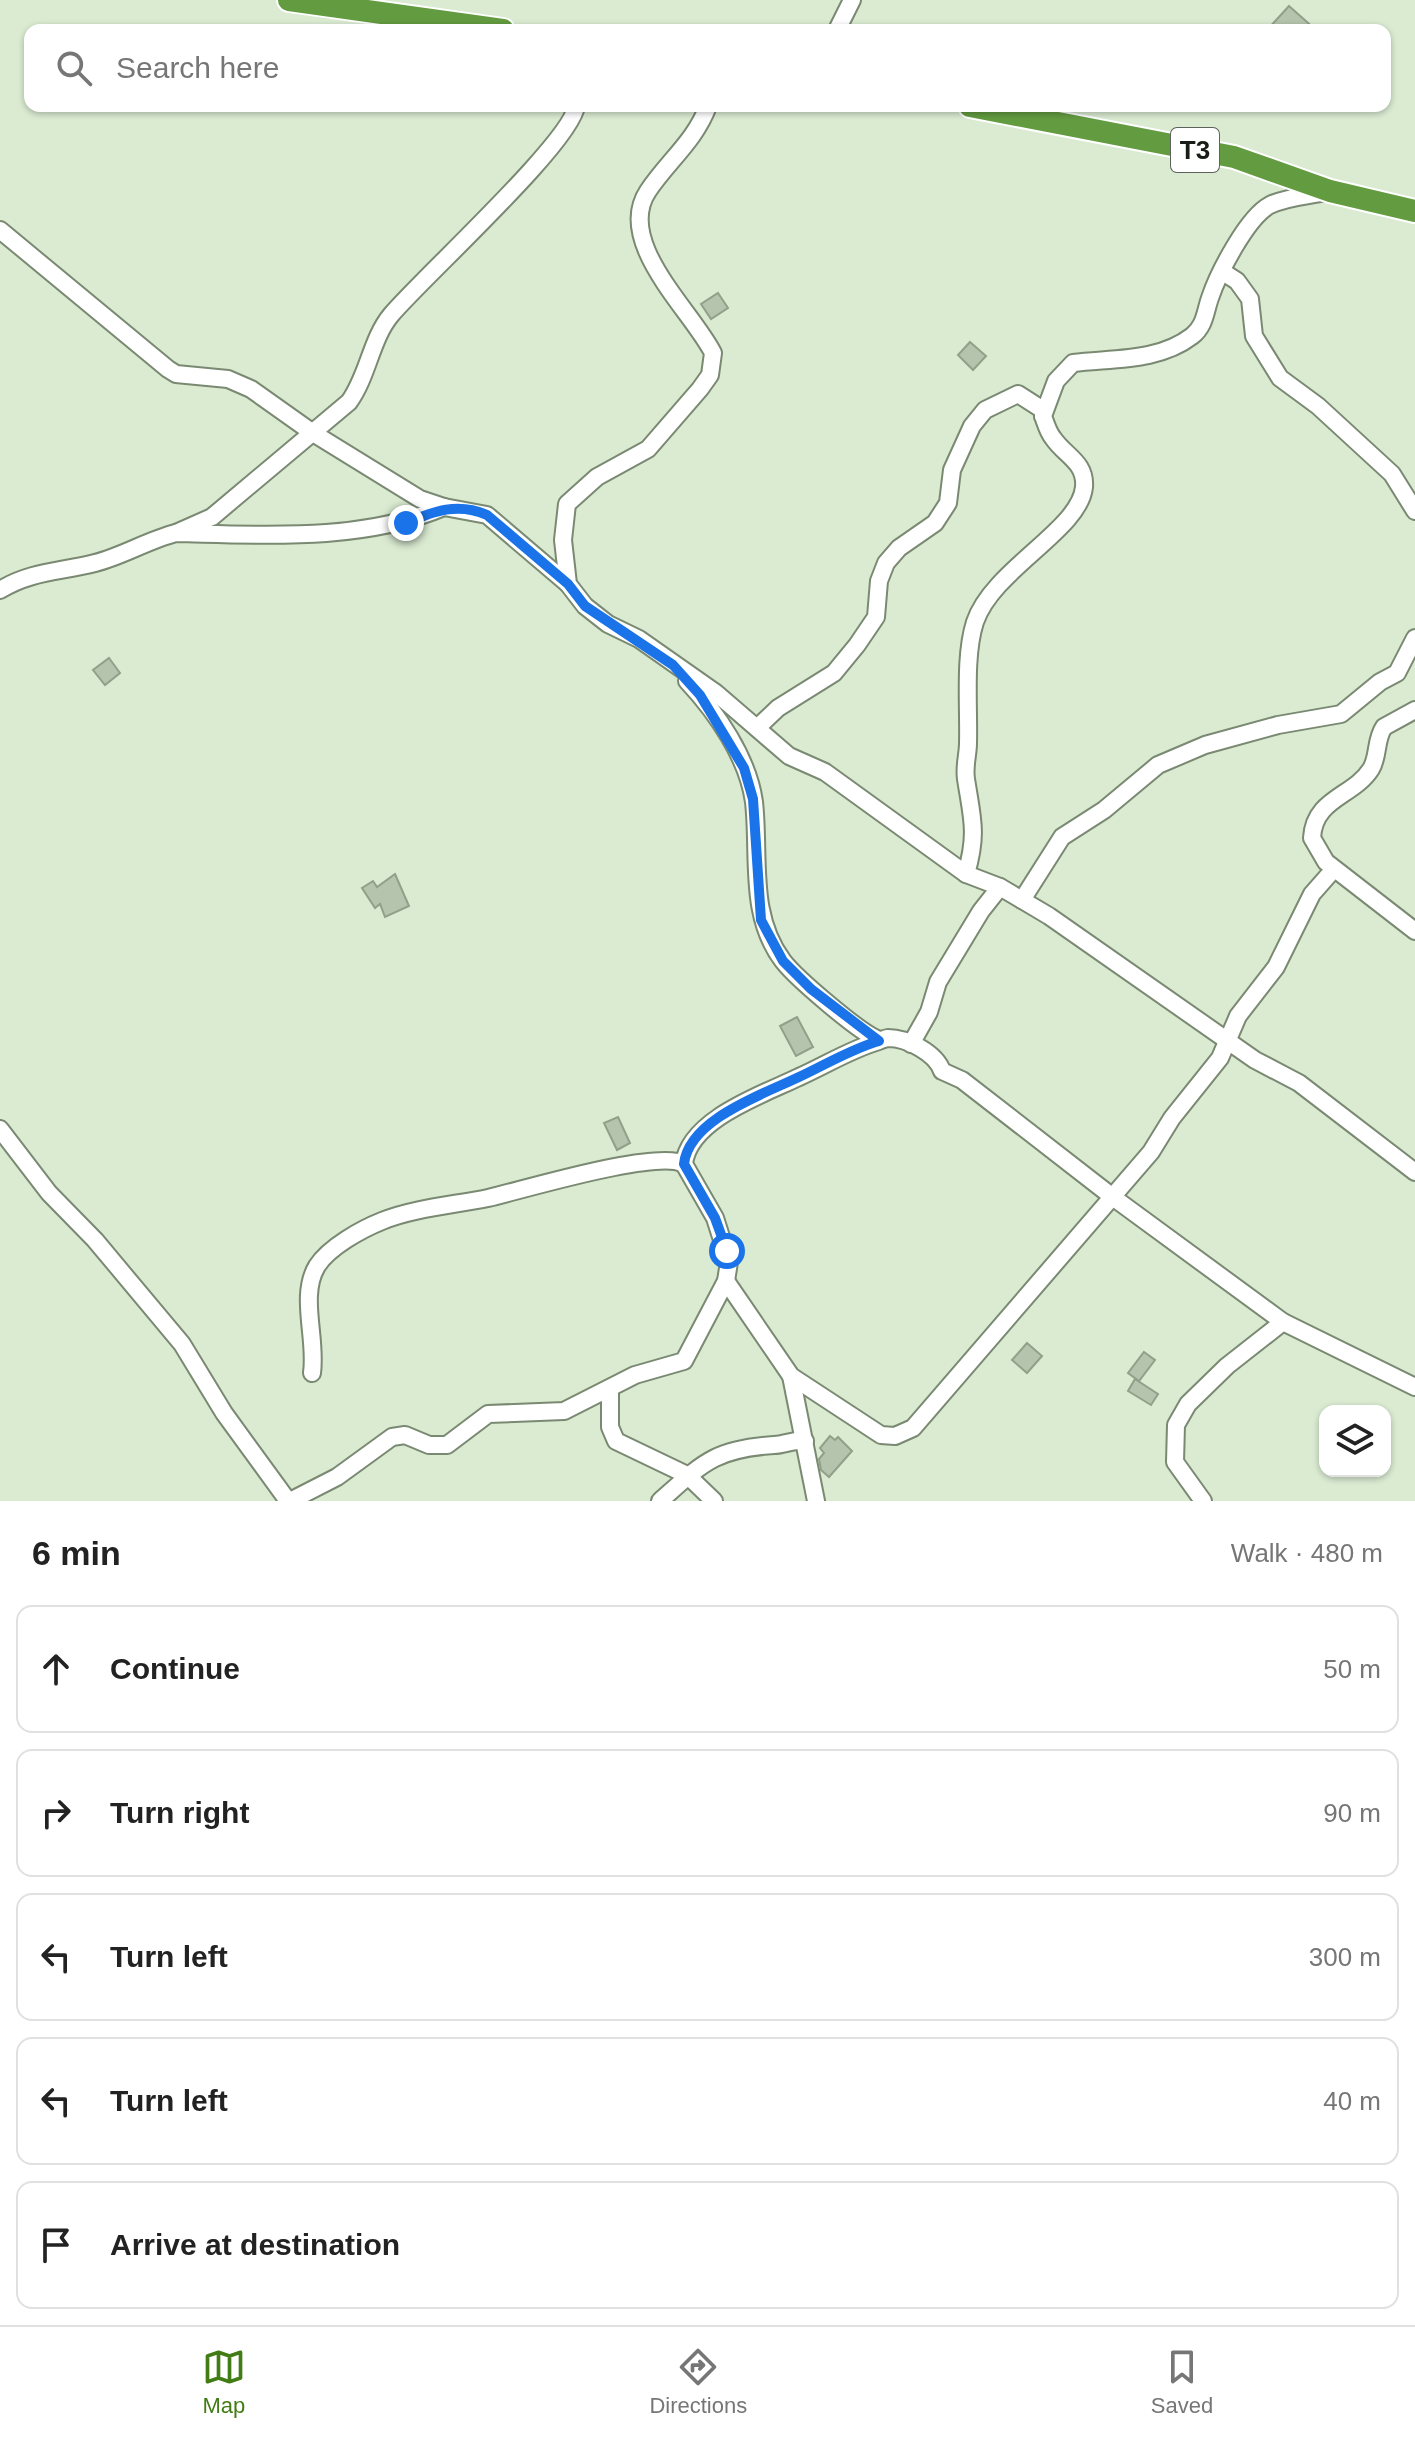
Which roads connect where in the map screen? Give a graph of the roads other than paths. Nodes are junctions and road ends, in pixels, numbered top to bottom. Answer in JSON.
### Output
{"nodes":[{"id":1,"x":289,"y":0,"type":"edge"},
{"id":2,"x":852,"y":0,"type":"edge"},
{"id":3,"x":390,"y":15,"type":"junction"},
{"id":4,"x":412,"y":24,"type":"edge"},
{"id":5,"x":458,"y":24,"type":"edge"},
{"id":6,"x":840,"y":24,"type":"edge"},
{"id":7,"x":576,"y":112,"type":"edge"},
{"id":8,"x":705,"y":112,"type":"edge"},
{"id":9,"x":1001,"y":112,"type":"edge"},
{"id":10,"x":1330,"y":191,"type":"junction"},
{"id":11,"x":1415,"y":211,"type":"edge"},
{"id":12,"x":0,"y":230,"type":"edge"},
{"id":13,"x":1223,"y":272,"type":"junction"},
{"id":14,"x":1043,"y":416,"type":"junction"},
{"id":15,"x":313,"y":433,"type":"junction"},
{"id":16,"x":444,"y":507,"type":"junction"},
{"id":17,"x":1415,"y":511,"type":"edge"},
{"id":18,"x":176,"y":533,"type":"junction"},
{"id":19,"x":568,"y":584,"type":"junction"},
{"id":20,"x":0,"y":590,"type":"edge"},
{"id":21,"x":1415,"y":638,"type":"edge"},
{"id":22,"x":673,"y":665,"type":"junction"},
{"id":23,"x":1415,"y":710,"type":"edge"},
{"id":24,"x":757,"y":728,"type":"junction"},
{"id":25,"x":1334,"y":869,"type":"junction"},
{"id":26,"x":966,"y":874,"type":"junction"},
{"id":27,"x":1000,"y":887,"type":"junction"},
{"id":28,"x":1022,"y":900,"type":"junction"},
{"id":29,"x":1415,"y":931,"type":"edge"},
{"id":30,"x":1226,"y":1039,"type":"junction"},
{"id":31,"x":879,"y":1041,"type":"junction"},
{"id":32,"x":911,"y":1044,"type":"junction"},
{"id":33,"x":0,"y":1129,"type":"edge"},
{"id":34,"x":684,"y":1164,"type":"junction"},
{"id":35,"x":1415,"y":1172,"type":"edge"},
{"id":36,"x":1114,"y":1198,"type":"junction"},
{"id":37,"x":726,"y":1281,"type":"junction"},
{"id":38,"x":1283,"y":1322,"type":"junction"},
{"id":39,"x":312,"y":1373,"type":"dead end"},
{"id":40,"x":791,"y":1376,"type":"junction"},
{"id":41,"x":1415,"y":1387,"type":"edge"},
{"id":42,"x":610,"y":1390,"type":"junction"},
{"id":43,"x":805,"y":1441,"type":"junction"},
{"id":44,"x":687,"y":1475,"type":"junction"},
{"id":45,"x":289,"y":1501,"type":"edge"},
{"id":46,"x":660,"y":1501,"type":"edge"},
{"id":47,"x":714,"y":1501,"type":"edge"},
{"id":48,"x":816,"y":1501,"type":"edge"},
{"id":49,"x":1203,"y":1501,"type":"edge"}],
"edges":[{"from":1,"to":3,"type":"highway"},
{"from":2,"to":6,"type":"street"},
{"from":3,"to":4,"type":"street"},
{"from":3,"to":5,"type":"highway"},
{"from":7,"to":15,"type":"street"},
{"from":8,"to":19,"type":"street"},
{"from":9,"to":10,"type":"highway","number":"T3"},
{"from":10,"to":11,"type":"highway","number":"T3"},
{"from":10,"to":13,"type":"street"},
{"from":12,"to":15,"type":"street"},
{"from":13,"to":14,"type":"street"},
{"from":13,"to":17,"type":"street"},
{"from":14,"to":24,"type":"street"},
{"from":14,"to":26,"type":"street"},
{"from":15,"to":16,"type":"street"},
{"from":15,"to":18,"type":"street"},
{"from":16,"to":18,"type":"street"},
{"from":16,"to":19,"type":"street"},
{"from":18,"to":20,"type":"street"},
{"from":19,"to":22,"type":"street"},
{"from":21,"to":28,"type":"street"},
{"from":22,"to":24,"type":"street"},
{"from":22,"to":31,"type":"street"},
{"from":23,"to":25,"type":"street"},
{"from":24,"to":26,"type":"street"},
{"from":25,"to":29,"type":"street"},
{"from":25,"to":30,"type":"street"},
{"from":26,"to":27,"type":"street"},
{"from":27,"to":28,"type":"street"},
{"from":27,"to":32,"type":"street"},
{"from":28,"to":30,"type":"street"},
{"from":30,"to":35,"type":"street"},
{"from":30,"to":36,"type":"street"},
{"from":31,"to":32,"type":"street"},
{"from":31,"to":34,"type":"street"},
{"from":32,"to":36,"type":"street"},
{"from":33,"to":45,"type":"street"},
{"from":34,"to":37,"type":"street"},
{"from":34,"to":39,"type":"street"},
{"from":36,"to":38,"type":"street"},
{"from":36,"to":40,"type":"street"},
{"from":37,"to":40,"type":"street"},
{"from":37,"to":42,"type":"street"},
{"from":38,"to":41,"type":"street"},
{"from":38,"to":49,"type":"street"},
{"from":40,"to":43,"type":"street"},
{"from":42,"to":44,"type":"street"},
{"from":42,"to":45,"type":"street"},
{"from":43,"to":44,"type":"street"},
{"from":43,"to":48,"type":"street"},
{"from":44,"to":46,"type":"street"},
{"from":44,"to":47,"type":"street"}]}
